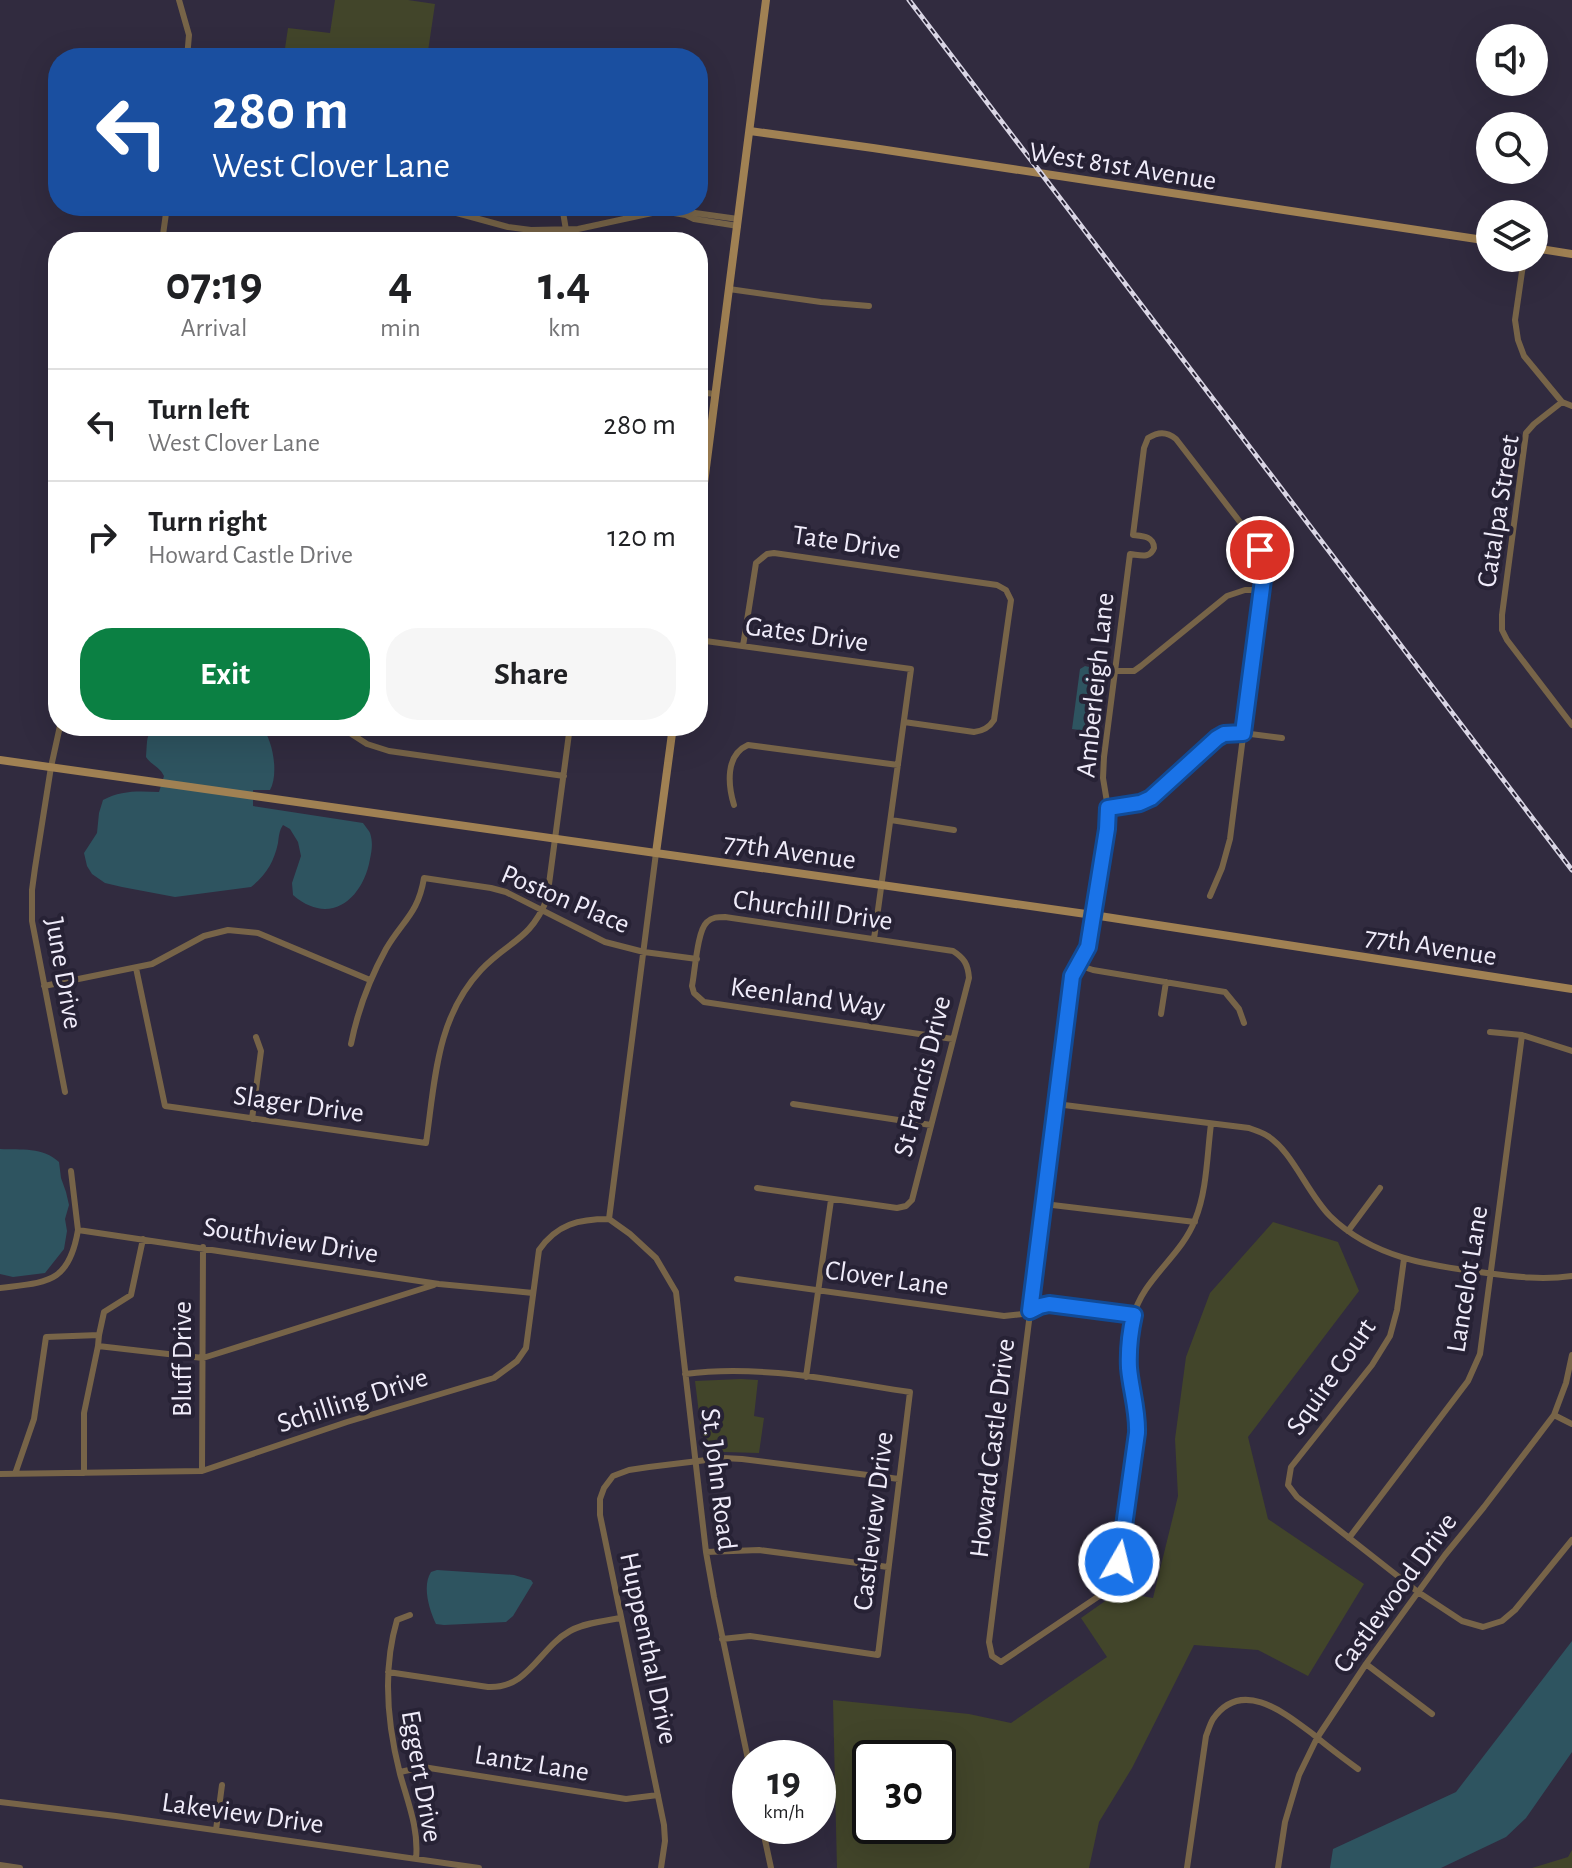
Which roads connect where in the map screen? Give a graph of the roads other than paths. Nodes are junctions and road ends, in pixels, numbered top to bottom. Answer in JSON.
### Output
{"nodes":[{"id":1,"x":179,"y":0,"type":"edge"},
{"id":2,"x":766,"y":0,"type":"edge"},
{"id":3,"x":188,"y":48,"type":"edge"},
{"id":4,"x":750,"y":131,"type":"junction"},
{"id":5,"x":468,"y":216,"type":"edge"},
{"id":6,"x":564,"y":216,"type":"edge"},
{"id":7,"x":639,"y":216,"type":"edge"},
{"id":8,"x":708,"y":216,"type":"edge"},
{"id":9,"x":738,"y":223,"type":"junction"},
{"id":10,"x":566,"y":230,"type":"junction"},
{"id":11,"x":1476,"y":239,"type":"edge"},
{"id":12,"x":1548,"y":250,"type":"edge"},
{"id":13,"x":1572,"y":254,"type":"edge"},
{"id":14,"x":1522,"y":272,"type":"edge"},
{"id":15,"x":729,"y":289,"type":"junction"},
{"id":16,"x":869,"y":306,"type":"dead end"},
{"id":17,"x":708,"y":393,"type":"edge"},
{"id":18,"x":715,"y":394,"type":"junction"},
{"id":19,"x":1562,"y":402,"type":"junction"},
{"id":20,"x":1572,"y":406,"type":"edge"},
{"id":21,"x":708,"y":450,"type":"edge"},
{"id":22,"x":1133,"y":535,"type":"junction"},
{"id":23,"x":1130,"y":554,"type":"junction"},
{"id":24,"x":1262,"y":590,"type":"junction"},
{"id":25,"x":708,"y":641,"type":"edge"},
{"id":26,"x":743,"y":646,"type":"junction"},
{"id":27,"x":1116,"y":671,"type":"junction"},
{"id":28,"x":1571,"y":720,"type":"edge"},
{"id":29,"x":904,"y":722,"type":"junction"},
{"id":30,"x":1243,"y":733,"type":"junction"},
{"id":31,"x":58,"y":736,"type":"edge"},
{"id":32,"x":355,"y":736,"type":"edge"},
{"id":33,"x":569,"y":736,"type":"edge"},
{"id":34,"x":672,"y":736,"type":"edge"},
{"id":35,"x":1282,"y":738,"type":"dead end"},
{"id":36,"x":0,"y":760,"type":"edge"},
{"id":37,"x":898,"y":765,"type":"junction"},
{"id":38,"x":51,"y":767,"type":"junction"},
{"id":39,"x":564,"y":776,"type":"junction"},
{"id":40,"x":734,"y":805,"type":"dead end"},
{"id":41,"x":1108,"y":808,"type":"junction"},
{"id":42,"x":891,"y":820,"type":"junction"},
{"id":43,"x":954,"y":830,"type":"dead end"},
{"id":44,"x":556,"y":838,"type":"junction"},
{"id":45,"x":656,"y":853,"type":"junction"},
{"id":46,"x":881,"y":885,"type":"junction"},
{"id":47,"x":1210,"y":896,"type":"dead end"},
{"id":48,"x":542,"y":911,"type":"junction"},
{"id":49,"x":1093,"y":915,"type":"junction"},
{"id":50,"x":874,"y":939,"type":"junction"},
{"id":51,"x":953,"y":951,"type":"joint"},
{"id":52,"x":644,"y":952,"type":"junction"},
{"id":53,"x":697,"y":959,"type":"junction"},
{"id":54,"x":1078,"y":965,"type":"junction"},
{"id":55,"x":136,"y":968,"type":"junction"},
{"id":56,"x":370,"y":980,"type":"junction"},
{"id":57,"x":1166,"y":982,"type":"junction"},
{"id":58,"x":44,"y":986,"type":"junction"},
{"id":59,"x":1572,"y":989,"type":"edge"},
{"id":60,"x":1161,"y":1014,"type":"dead end"},
{"id":61,"x":1244,"y":1023,"type":"dead end"},
{"id":62,"x":1490,"y":1032,"type":"dead end"},
{"id":63,"x":1522,"y":1035,"type":"junction"},
{"id":64,"x":256,"y":1037,"type":"dead end"},
{"id":65,"x":953,"y":1039,"type":"junction"},
{"id":66,"x":351,"y":1044,"type":"dead end"},
{"id":67,"x":1572,"y":1051,"type":"edge"},
{"id":68,"x":65,"y":1092,"type":"dead end"},
{"id":69,"x":793,"y":1104,"type":"dead end"},
{"id":70,"x":1056,"y":1104,"type":"junction"},
{"id":71,"x":252,"y":1119,"type":"junction"},
{"id":72,"x":1211,"y":1124,"type":"junction"},
{"id":73,"x":931,"y":1125,"type":"junction"},
{"id":74,"x":71,"y":1171,"type":"dead end"},
{"id":75,"x":757,"y":1188,"type":"dead end"},
{"id":76,"x":1380,"y":1188,"type":"dead end"},
{"id":77,"x":831,"y":1200,"type":"junction"},
{"id":78,"x":1044,"y":1204,"type":"junction"},
{"id":79,"x":609,"y":1219,"type":"junction"},
{"id":80,"x":1195,"y":1222,"type":"junction"},
{"id":81,"x":78,"y":1230,"type":"junction"},
{"id":82,"x":1348,"y":1231,"type":"junction"},
{"id":83,"x":143,"y":1239,"type":"junction"},
{"id":84,"x":203,"y":1247,"type":"junction"},
{"id":85,"x":1404,"y":1259,"type":"junction"},
{"id":86,"x":1491,"y":1274,"type":"junction"},
{"id":87,"x":1572,"y":1276,"type":"edge"},
{"id":88,"x":737,"y":1279,"type":"dead end"},
{"id":89,"x":439,"y":1284,"type":"junction"},
{"id":90,"x":0,"y":1288,"type":"edge"},
{"id":91,"x":818,"y":1290,"type":"junction"},
{"id":92,"x":533,"y":1293,"type":"junction"},
{"id":93,"x":1030,"y":1311,"type":"junction"},
{"id":94,"x":1134,"y":1315,"type":"junction"},
{"id":95,"x":99,"y":1335,"type":"junction"},
{"id":96,"x":98,"y":1346,"type":"junction"},
{"id":97,"x":1572,"y":1355,"type":"edge"},
{"id":98,"x":203,"y":1358,"type":"junction"},
{"id":99,"x":685,"y":1374,"type":"junction"},
{"id":100,"x":806,"y":1377,"type":"junction"},
{"id":101,"x":1554,"y":1415,"type":"junction"},
{"id":102,"x":1572,"y":1424,"type":"edge"},
{"id":103,"x":695,"y":1461,"type":"junction"},
{"id":104,"x":202,"y":1471,"type":"junction"},
{"id":105,"x":84,"y":1473,"type":"junction"},
{"id":106,"x":0,"y":1474,"type":"edge"},
{"id":107,"x":15,"y":1474,"type":"junction"},
{"id":108,"x":899,"y":1479,"type":"junction"},
{"id":109,"x":1349,"y":1538,"type":"junction"},
{"id":110,"x":1572,"y":1540,"type":"edge"},
{"id":111,"x":706,"y":1552,"type":"junction"},
{"id":112,"x":888,"y":1567,"type":"junction"},
{"id":113,"x":1418,"y":1592,"type":"junction"},
{"id":114,"x":410,"y":1615,"type":"dead end"},
{"id":115,"x":620,"y":1618,"type":"junction"},
{"id":116,"x":722,"y":1639,"type":"junction"},
{"id":117,"x":1366,"y":1664,"type":"junction"},
{"id":118,"x":388,"y":1672,"type":"junction"},
{"id":119,"x":1432,"y":1714,"type":"dead end"},
{"id":120,"x":1317,"y":1738,"type":"junction"},
{"id":121,"x":744,"y":1740,"type":"edge"},
{"id":122,"x":1358,"y":1769,"type":"dead end"},
{"id":123,"x":400,"y":1772,"type":"junction"},
{"id":124,"x":222,"y":1785,"type":"dead end"},
{"id":125,"x":658,"y":1795,"type":"junction"},
{"id":126,"x":0,"y":1802,"type":"edge"},
{"id":127,"x":216,"y":1830,"type":"junction"},
{"id":128,"x":766,"y":1844,"type":"edge"},
{"id":129,"x":416,"y":1859,"type":"junction"},
{"id":130,"x":0,"y":1865,"type":"edge"},
{"id":131,"x":20,"y":1868,"type":"edge"},
{"id":132,"x":479,"y":1868,"type":"edge"},
{"id":133,"x":661,"y":1868,"type":"edge"},
{"id":134,"x":771,"y":1868,"type":"edge"},
{"id":135,"x":1187,"y":1868,"type":"edge"},
{"id":136,"x":1278,"y":1868,"type":"edge"}],
"edges":[{"from":1,"to":3,"type":"street"},
{"from":2,"to":4,"type":"street"},
{"from":4,"to":9,"type":"street"},
{"from":4,"to":11,"type":"street","name":"West 81st Avenue"},
{"from":5,"to":10,"type":"street"},
{"from":6,"to":10,"type":"street"},
{"from":7,"to":10,"type":"street"},
{"from":8,"to":9,"type":"street"},
{"from":9,"to":15,"type":"street"},
{"from":12,"to":13,"type":"street"},
{"from":14,"to":19,"type":"street"},
{"from":15,"to":16,"type":"street"},
{"from":15,"to":18,"type":"street"},
{"from":17,"to":18,"type":"street"},
{"from":18,"to":21,"type":"street"},
{"from":19,"to":20,"type":"street"},
{"from":19,"to":28,"type":"street","name":"Catalpa Street"},
{"from":22,"to":23,"type":"street","name":"Amberleigh Lane"},
{"from":22,"to":23,"type":"street","name":"Amberleigh Lane"},
{"from":22,"to":24,"type":"street","name":"Amberleigh Lane"},
{"from":23,"to":27,"type":"street","name":"Amberleigh Lane"},
{"from":24,"to":27,"type":"street"},
{"from":24,"to":30,"type":"street"},
{"from":25,"to":26,"type":"street","name":"Gates Drive"},
{"from":26,"to":29,"type":"street","name":"Gates Drive"},
{"from":26,"to":29,"type":"street","name":"Tate Drive"},
{"from":27,"to":41,"type":"street","name":"Amberleigh Lane"},
{"from":29,"to":37,"type":"street"},
{"from":30,"to":35,"type":"street"},
{"from":30,"to":41,"type":"street"},
{"from":30,"to":47,"type":"street"},
{"from":31,"to":38,"type":"street","name":"June Drive"},
{"from":32,"to":39,"type":"street"},
{"from":33,"to":39,"type":"street"},
{"from":34,"to":45,"type":"street"},
{"from":36,"to":38,"type":"street","name":"77th Avenue"},
{"from":37,"to":40,"type":"street"},
{"from":37,"to":42,"type":"street"},
{"from":38,"to":44,"type":"street","name":"77th Avenue"},
{"from":38,"to":58,"type":"street","name":"June Drive"},
{"from":39,"to":44,"type":"street"},
{"from":41,"to":49,"type":"street","name":"Amberleigh Lane"},
{"from":42,"to":43,"type":"street"},
{"from":42,"to":46,"type":"street"},
{"from":44,"to":45,"type":"street","name":"77th Avenue"},
{"from":44,"to":48,"type":"street"},
{"from":45,"to":46,"type":"street","name":"77th Avenue"},
{"from":45,"to":52,"type":"street"},
{"from":46,"to":49,"type":"street","name":"77th Avenue"},
{"from":46,"to":50,"type":"street"},
{"from":48,"to":52,"type":"street","name":"Poston Place"},
{"from":48,"to":56,"type":"street","name":"Poston Place"},
{"from":48,"to":71,"type":"street","name":"Slager Drive"},
{"from":49,"to":54,"type":"street","name":"Howard Castle Drive"},
{"from":49,"to":59,"type":"street","name":"77th Avenue"},
{"from":50,"to":51,"type":"street","name":"Churchill Drive"},
{"from":50,"to":53,"type":"street","name":"Churchill Drive"},
{"from":51,"to":65,"type":"street","name":"St Francis Drive"},
{"from":52,"to":53,"type":"street","name":"Poston Place"},
{"from":52,"to":79,"type":"street"},
{"from":53,"to":65,"type":"street","name":"Keenland Way"},
{"from":54,"to":57,"type":"street"},
{"from":54,"to":70,"type":"street","name":"Howard Castle Drive"},
{"from":55,"to":56,"type":"street"},
{"from":55,"to":58,"type":"street"},
{"from":55,"to":71,"type":"street","name":"Slager Drive"},
{"from":56,"to":66,"type":"street"},
{"from":57,"to":60,"type":"street"},
{"from":57,"to":61,"type":"street"},
{"from":58,"to":68,"type":"street","name":"June Drive"},
{"from":62,"to":63,"type":"street"},
{"from":63,"to":67,"type":"street"},
{"from":63,"to":86,"type":"street","name":"Lancelot Lane"},
{"from":64,"to":71,"type":"street"},
{"from":65,"to":73,"type":"street","name":"St Francis Drive"},
{"from":69,"to":73,"type":"street"},
{"from":70,"to":72,"type":"street"},
{"from":70,"to":78,"type":"street","name":"Howard Castle Drive"},
{"from":72,"to":80,"type":"street"},
{"from":72,"to":82,"type":"street"},
{"from":73,"to":77,"type":"street","name":"St Francis Drive"},
{"from":74,"to":81,"type":"street"},
{"from":75,"to":77,"type":"street"},
{"from":76,"to":82,"type":"street"},
{"from":77,"to":91,"type":"street"},
{"from":78,"to":80,"type":"street"},
{"from":78,"to":93,"type":"street","name":"Howard Castle Drive"},
{"from":79,"to":92,"type":"street","name":"Schilling Drive"},
{"from":79,"to":99,"type":"street","name":"St. John Road"},
{"from":80,"to":94,"type":"street"},
{"from":81,"to":83,"type":"street","name":"Southview Drive"},
{"from":81,"to":90,"type":"street"},
{"from":82,"to":85,"type":"street"},
{"from":83,"to":84,"type":"street","name":"Southview Drive"},
{"from":83,"to":95,"type":"street"},
{"from":84,"to":89,"type":"street","name":"Southview Drive"},
{"from":84,"to":98,"type":"street","name":"Bluff Drive"},
{"from":85,"to":86,"type":"street"},
{"from":85,"to":109,"type":"street","name":"Squire Court"},
{"from":86,"to":87,"type":"street"},
{"from":86,"to":109,"type":"street","name":"Lancelot Lane"},
{"from":88,"to":91,"type":"street","name":"Clover Lane"},
{"from":89,"to":92,"type":"street","name":"Southview Drive"},
{"from":89,"to":98,"type":"street"},
{"from":91,"to":93,"type":"street","name":"Clover Lane"},
{"from":91,"to":100,"type":"street"},
{"from":92,"to":104,"type":"street","name":"Schilling Drive"},
{"from":93,"to":94,"type":"street","name":"Clover Lane"},
{"from":93,"to":94,"type":"street","name":"Howard Castle Drive"},
{"from":95,"to":96,"type":"street"},
{"from":95,"to":107,"type":"street"},
{"from":96,"to":98,"type":"street"},
{"from":96,"to":105,"type":"street"},
{"from":97,"to":101,"type":"street","name":"Castlewood Drive"},
{"from":98,"to":104,"type":"street","name":"Bluff Drive"},
{"from":99,"to":100,"type":"street"},
{"from":99,"to":103,"type":"street","name":"St. John Road"},
{"from":100,"to":108,"type":"street","name":"Castleview Drive"},
{"from":101,"to":102,"type":"street"},
{"from":101,"to":113,"type":"street","name":"Castlewood Drive"},
{"from":103,"to":108,"type":"street","name":"Huppenthal Drive"},
{"from":103,"to":111,"type":"street","name":"St. John Road"},
{"from":103,"to":115,"type":"street","name":"Huppenthal Drive"},
{"from":104,"to":105,"type":"street","name":"Schilling Drive"},
{"from":105,"to":107,"type":"street","name":"Schilling Drive"},
{"from":106,"to":107,"type":"street","name":"Schilling Drive"},
{"from":108,"to":112,"type":"street","name":"Castleview Drive"},
{"from":109,"to":113,"type":"street"},
{"from":110,"to":113,"type":"street"},
{"from":111,"to":112,"type":"street"},
{"from":111,"to":116,"type":"street","name":"St. John Road"},
{"from":112,"to":116,"type":"street","name":"Castleview Drive"},
{"from":113,"to":117,"type":"street","name":"Castlewood Drive"},
{"from":114,"to":118,"type":"street","name":"Eggert Drive"},
{"from":115,"to":118,"type":"street"},
{"from":115,"to":125,"type":"street","name":"Huppenthal Drive"},
{"from":116,"to":121,"type":"street","name":"St. John Road"},
{"from":117,"to":119,"type":"street"},
{"from":117,"to":120,"type":"street","name":"Castlewood Drive"},
{"from":118,"to":123,"type":"street","name":"Eggert Drive"},
{"from":120,"to":122,"type":"street"},
{"from":120,"to":135,"type":"street"},
{"from":120,"to":136,"type":"street","name":"Castlewood Drive"},
{"from":123,"to":125,"type":"street","name":"Lantz Lane"},
{"from":123,"to":129,"type":"street","name":"Eggert Drive"},
{"from":124,"to":127,"type":"street"},
{"from":125,"to":133,"type":"street","name":"Huppenthal Drive"},
{"from":126,"to":127,"type":"street","name":"Lakeview Drive"},
{"from":127,"to":129,"type":"street","name":"Lakeview Drive"},
{"from":128,"to":134,"type":"street"},
{"from":129,"to":132,"type":"street","name":"Lakeview Drive"},
{"from":130,"to":131,"type":"street"}]}
